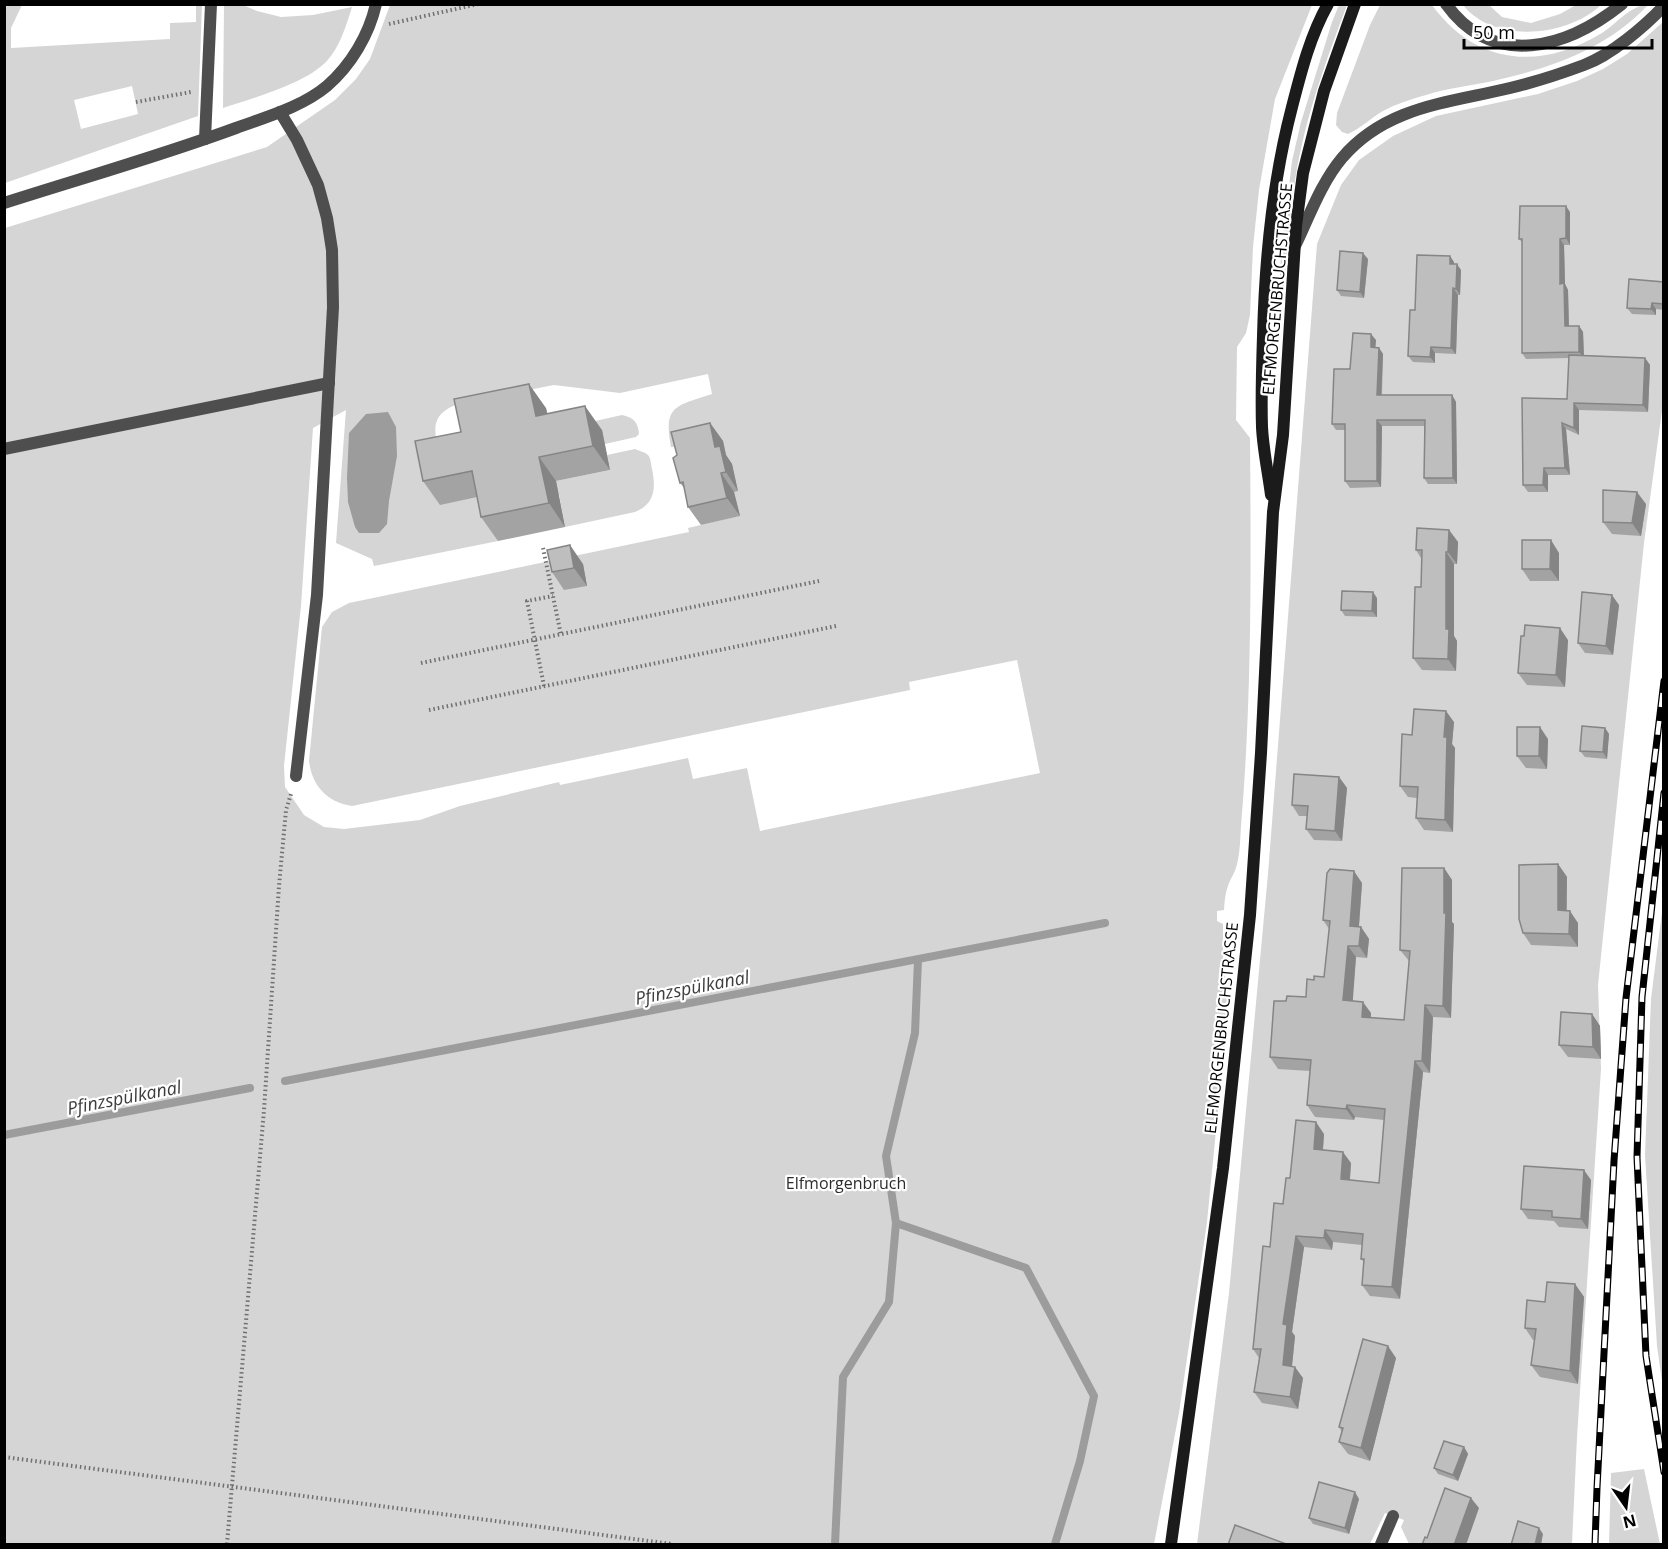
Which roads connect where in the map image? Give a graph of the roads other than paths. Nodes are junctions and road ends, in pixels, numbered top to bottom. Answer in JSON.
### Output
{"nodes":[{"id":1,"x":212,"y":4,"type":"edge"},
{"id":2,"x":376,"y":4,"type":"edge"},
{"id":3,"x":1323,"y":4,"type":"edge"},
{"id":4,"x":1328,"y":4,"type":"edge"},
{"id":5,"x":1355,"y":4,"type":"edge"},
{"id":6,"x":1446,"y":4,"type":"edge"},
{"id":7,"x":1622,"y":4,"type":"edge"},
{"id":8,"x":1664,"y":6,"type":"edge"},
{"id":9,"x":1318,"y":21,"type":"junction"},
{"id":10,"x":280,"y":112,"type":"junction"},
{"id":11,"x":205,"y":139,"type":"junction"},
{"id":12,"x":4,"y":203,"type":"edge"},
{"id":13,"x":1295,"y":248,"type":"junction"},
{"id":14,"x":329,"y":383,"type":"junction"},
{"id":15,"x":4,"y":449,"type":"edge"},
{"id":16,"x":1273,"y":512,"type":"junction"},
{"id":17,"x":296,"y":776,"type":"road end"},
{"id":18,"x":1392,"y":1516,"type":"dead end"},
{"id":19,"x":1171,"y":1545,"type":"edge"},
{"id":20,"x":1381,"y":1545,"type":"edge"}],
"edges":[{"from":1,"to":11,"type":"lane"},
{"from":2,"to":10,"type":"lane"},
{"from":3,"to":9,"type":"lane"},
{"from":4,"to":9,"type":"main road","name":"ELFMORGENBRUCHSTRASSE"},
{"from":5,"to":13,"type":"main road","name":"ELFMORGENBRUCHSTRASSE"},
{"from":6,"to":7,"type":"lane"},
{"from":8,"to":13,"type":"lane"},
{"from":9,"to":16,"type":"main road","name":"ELFMORGENBRUCHSTRASSE"},
{"from":10,"to":11,"type":"lane"},
{"from":10,"to":14,"type":"lane"},
{"from":11,"to":12,"type":"lane"},
{"from":13,"to":16,"type":"main road","name":"ELFMORGENBRUCHSTRASSE"},
{"from":14,"to":15,"type":"lane"},
{"from":14,"to":17,"type":"lane"},
{"from":16,"to":19,"type":"main road","name":"ELFMORGENBRUCHSTRASSE"},
{"from":18,"to":20,"type":"lane"}]}
